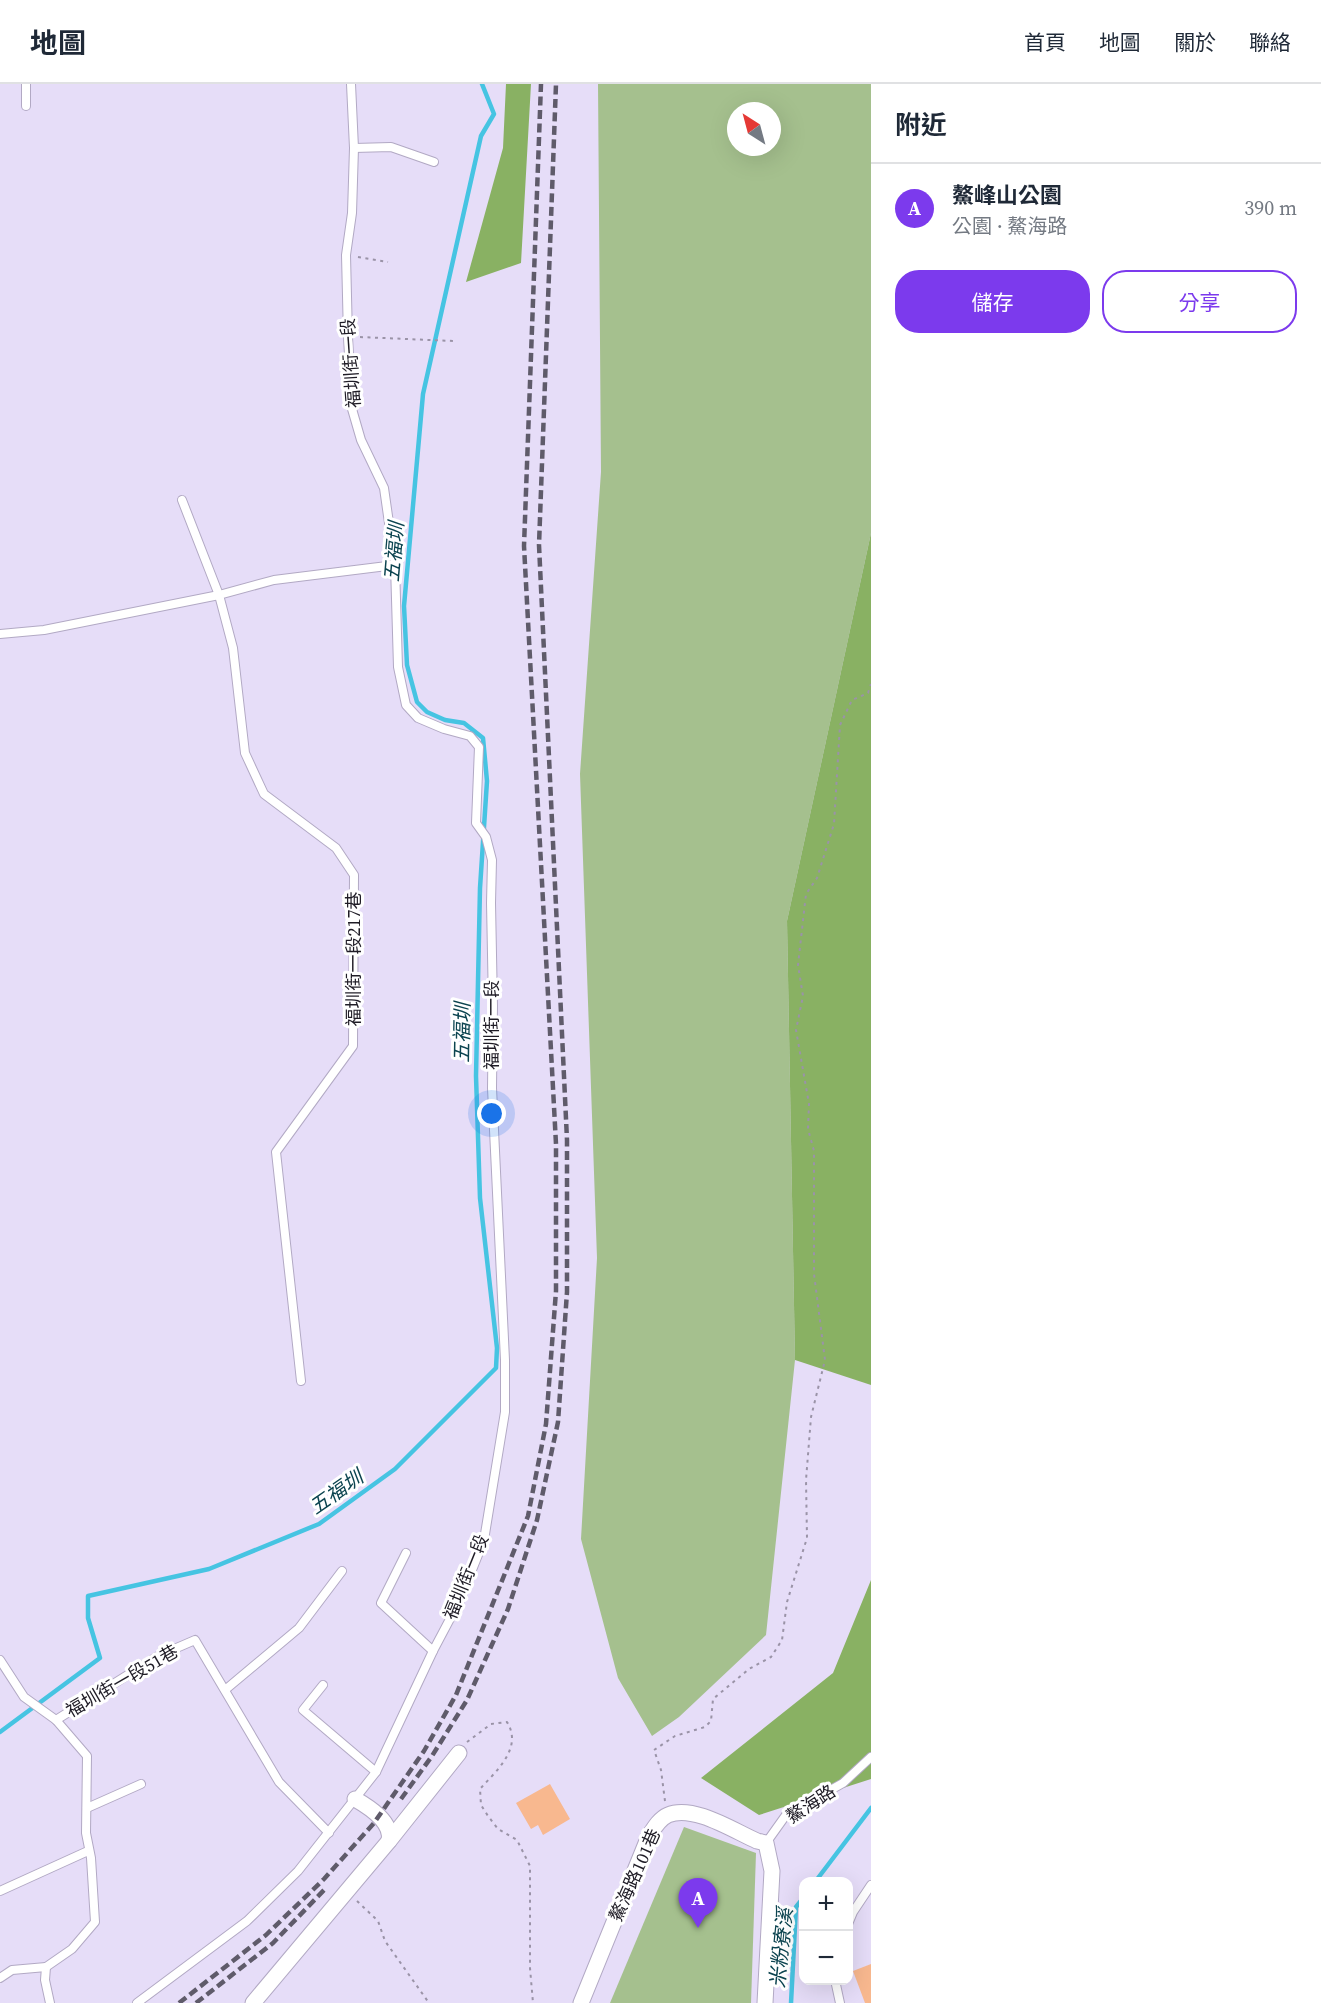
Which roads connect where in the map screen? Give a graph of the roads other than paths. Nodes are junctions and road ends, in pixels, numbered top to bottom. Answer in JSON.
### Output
{"nodes":[{"id":1,"x":26,"y":84,"type":"edge"},
{"id":2,"x":351,"y":84,"type":"edge"},
{"id":3,"x":26,"y":106,"type":"dead end"},
{"id":4,"x":354,"y":148,"type":"junction"},
{"id":5,"x":434,"y":162,"type":"dead end"},
{"id":6,"x":182,"y":500,"type":"dead end"},
{"id":7,"x":395,"y":565,"type":"junction"},
{"id":8,"x":219,"y":595,"type":"junction"},
{"id":9,"x":0,"y":634,"type":"edge"},
{"id":10,"x":301,"y":1381,"type":"dead end"},
{"id":11,"x":406,"y":1553,"type":"dead end"},
{"id":12,"x":342,"y":1571,"type":"dead end"},
{"id":13,"x":433,"y":1651,"type":"junction"},
{"id":14,"x":0,"y":1660,"type":"edge"},
{"id":15,"x":323,"y":1685,"type":"dead end"},
{"id":16,"x":225,"y":1690,"type":"junction"},
{"id":17,"x":55,"y":1719,"type":"junction"},
{"id":18,"x":459,"y":1753,"type":"road end"},
{"id":19,"x":871,"y":1757,"type":"edge"},
{"id":20,"x":376,"y":1772,"type":"junction"},
{"id":21,"x":141,"y":1784,"type":"dead end"},
{"id":22,"x":355,"y":1799,"type":"junction"},
{"id":23,"x":87,"y":1808,"type":"junction"},
{"id":24,"x":329,"y":1833,"type":"junction"},
{"id":25,"x":389,"y":1841,"type":"junction"},
{"id":26,"x":766,"y":1843,"type":"junction"},
{"id":27,"x":88,"y":1851,"type":"junction"},
{"id":28,"x":871,"y":1885,"type":"edge"},
{"id":29,"x":0,"y":1891,"type":"edge"},
{"id":30,"x":853,"y":1912,"type":"edge"},
{"id":31,"x":46,"y":1967,"type":"junction"},
{"id":32,"x":0,"y":1978,"type":"edge"},
{"id":33,"x":836,"y":1985,"type":"edge"},
{"id":34,"x":50,"y":2003,"type":"edge"},
{"id":35,"x":137,"y":2003,"type":"edge"},
{"id":36,"x":253,"y":2003,"type":"edge"},
{"id":37,"x":581,"y":2003,"type":"edge"},
{"id":38,"x":765,"y":2003,"type":"edge"},
{"id":39,"x":840,"y":2003,"type":"edge"}],
"edges":[{"from":1,"to":3,"type":"lane"},
{"from":2,"to":4,"type":"lane","name":"福圳街一段"},
{"from":4,"to":5,"type":"lane"},
{"from":4,"to":7,"type":"lane","name":"福圳街一段"},
{"from":6,"to":8,"type":"lane","name":"福圳街一段217巷"},
{"from":7,"to":8,"type":"lane"},
{"from":7,"to":13,"type":"lane","name":"福圳街一段"},
{"from":8,"to":9,"type":"lane"},
{"from":8,"to":10,"type":"lane","name":"福圳街一段217巷"},
{"from":11,"to":13,"type":"lane"},
{"from":12,"to":16,"type":"lane"},
{"from":13,"to":20,"type":"lane","name":"福圳街一段"},
{"from":14,"to":17,"type":"lane"},
{"from":15,"to":20,"type":"lane"},
{"from":16,"to":17,"type":"lane","name":"福圳街一段51巷"},
{"from":16,"to":24,"type":"lane","name":"福圳街一段51巷"},
{"from":17,"to":23,"type":"lane","name":"福圳街一段51巷"},
{"from":18,"to":25,"type":"street"},
{"from":19,"to":26,"type":"lane","name":"鰲海路"},
{"from":20,"to":22,"type":"lane","name":"福圳街一段"},
{"from":21,"to":23,"type":"lane"},
{"from":22,"to":24,"type":"lane","name":"福圳街一段"},
{"from":22,"to":25,"type":"street"},
{"from":23,"to":27,"type":"lane","name":"福圳街一段51巷"},
{"from":24,"to":35,"type":"lane","name":"福圳街一段"},
{"from":25,"to":36,"type":"street"},
{"from":26,"to":37,"type":"street","name":"鰲海路101巷"},
{"from":26,"to":38,"type":"street"},
{"from":27,"to":29,"type":"lane"},
{"from":27,"to":31,"type":"lane","name":"福圳街一段51巷"},
{"from":28,"to":30,"type":"lane"},
{"from":31,"to":32,"type":"lane"},
{"from":31,"to":34,"type":"lane"},
{"from":33,"to":39,"type":"lane"}]}
